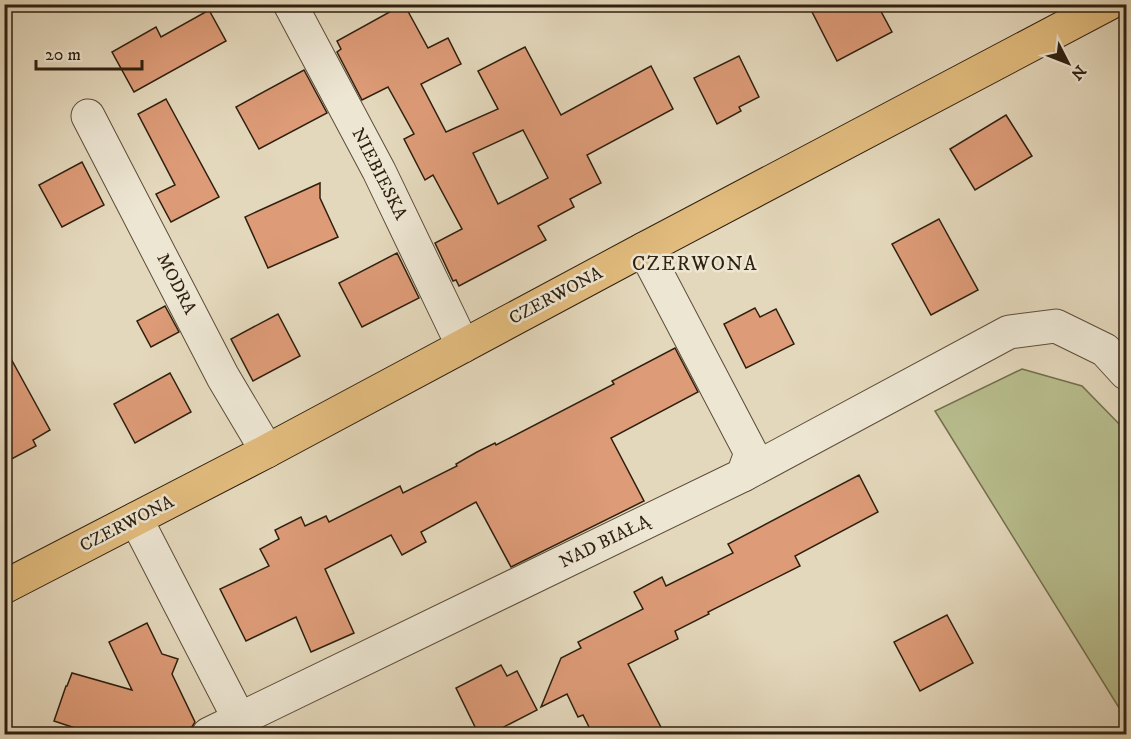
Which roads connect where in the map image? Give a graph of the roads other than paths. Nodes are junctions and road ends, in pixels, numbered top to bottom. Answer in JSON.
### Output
{"nodes":[{"id":1,"x":290,"y":4,"type":"edge"},
{"id":2,"x":1108,"y":4,"type":"edge"},
{"id":3,"x":88,"y":116,"type":"dead end"},
{"id":4,"x":644,"y":249,"type":"junction"},
{"id":5,"x":464,"y":346,"type":"junction"},
{"id":6,"x":1126,"y":373,"type":"edge"},
{"id":7,"x":267,"y":451,"type":"junction"},
{"id":8,"x":743,"y":475,"type":"junction"},
{"id":9,"x":136,"y":519,"type":"junction"},
{"id":10,"x":4,"y":587,"type":"edge"},
{"id":11,"x":243,"y":727,"type":"edge"},
{"id":12,"x":209,"y":735,"type":"edge"}],
"edges":[{"from":1,"to":5,"type":"street","name":"NIEBIESKA"},
{"from":2,"to":4,"type":"main road","name":"CZERWONA"},
{"from":3,"to":7,"type":"street","name":"MODRA"},
{"from":4,"to":5,"type":"main road","name":"CZERWONA"},
{"from":4,"to":8,"type":"street"},
{"from":5,"to":7,"type":"main road","name":"CZERWONA"},
{"from":6,"to":8,"type":"street","name":"NAD BIAŁĄ"},
{"from":7,"to":9,"type":"main road","name":"CZERWONA"},
{"from":8,"to":11,"type":"street","name":"NAD BIAŁĄ"},
{"from":9,"to":10,"type":"main road","name":"CZERWONA"},
{"from":9,"to":11,"type":"street"},
{"from":11,"to":12,"type":"street","name":"NAD BIAŁĄ"}]}
